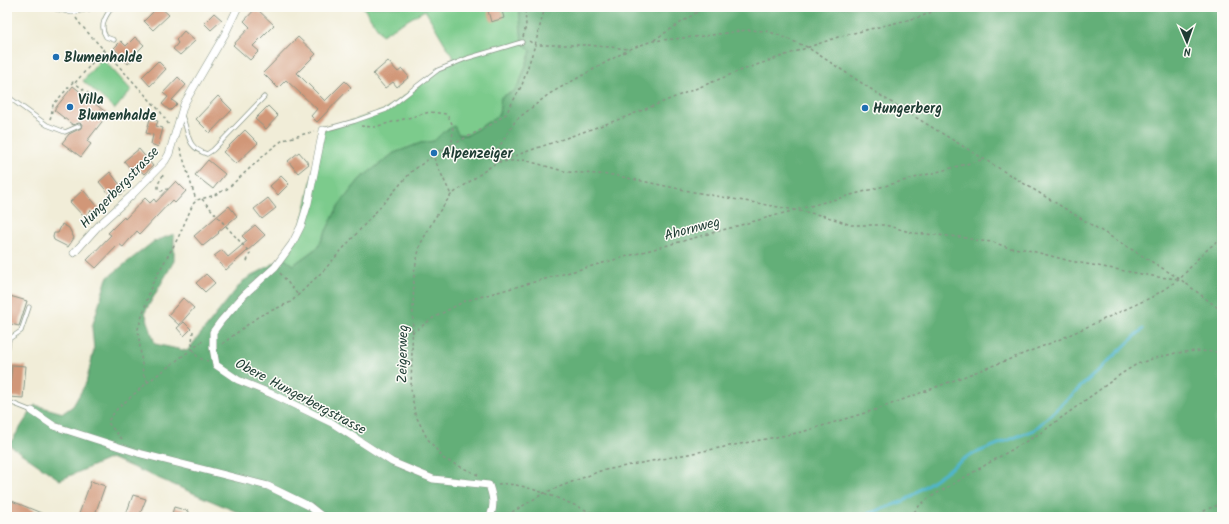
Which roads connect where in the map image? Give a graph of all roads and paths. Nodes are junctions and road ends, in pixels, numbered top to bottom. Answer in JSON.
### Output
{"nodes":[{"id":1,"x":55,"y":7,"type":"edge"},
{"id":2,"x":90,"y":7,"type":"edge"},
{"id":3,"x":112,"y":7,"type":"edge"},
{"id":4,"x":238,"y":7,"type":"edge"},
{"id":5,"x":525,"y":7,"type":"edge"},
{"id":6,"x":546,"y":7,"type":"edge"},
{"id":7,"x":705,"y":7,"type":"edge"},
{"id":8,"x":944,"y":7,"type":"edge"},
{"id":9,"x":64,"y":8,"type":"edge"},
{"id":10,"x":72,"y":11,"type":"junction"},
{"id":11,"x":114,"y":40,"type":"dead end"},
{"id":12,"x":652,"y":41,"type":"junction"},
{"id":13,"x":522,"y":42,"type":"joint"},
{"id":14,"x":535,"y":45,"type":"junction"},
{"id":15,"x":807,"y":47,"type":"junction"},
{"id":16,"x":104,"y":49,"type":"junction"},
{"id":17,"x":630,"y":49,"type":"junction"},
{"id":18,"x":75,"y":84,"type":"junction"},
{"id":19,"x":89,"y":94,"type":"dead end"},
{"id":20,"x":7,"y":96,"type":"edge"},
{"id":21,"x":264,"y":97,"type":"dead end"},
{"id":22,"x":160,"y":110,"type":"dead end"},
{"id":23,"x":181,"y":113,"type":"junction"},
{"id":24,"x":355,"y":121,"type":"junction"},
{"id":25,"x":45,"y":124,"type":"junction"},
{"id":26,"x":79,"y":126,"type":"dead end"},
{"id":27,"x":323,"y":130,"type":"junction"},
{"id":28,"x":178,"y":143,"type":"dead end"},
{"id":29,"x":452,"y":145,"type":"junction"},
{"id":30,"x":441,"y":150,"type":"junction"},
{"id":31,"x":433,"y":156,"type":"junction"},
{"id":32,"x":985,"y":159,"type":"junction"},
{"id":33,"x":497,"y":162,"type":"junction"},
{"id":34,"x":164,"y":174,"type":"dead end"},
{"id":35,"x":168,"y":189,"type":"dead end"},
{"id":36,"x":451,"y":195,"type":"junction"},
{"id":37,"x":202,"y":199,"type":"junction"},
{"id":38,"x":197,"y":200,"type":"junction"},
{"id":39,"x":794,"y":210,"type":"junction"},
{"id":40,"x":1222,"y":237,"type":"edge"},
{"id":41,"x":74,"y":254,"type":"dead end"},
{"id":42,"x":246,"y":264,"type":"dead end"},
{"id":43,"x":275,"y":267,"type":"junction"},
{"id":44,"x":1180,"y":279,"type":"junction"},
{"id":45,"x":298,"y":295,"type":"junction"},
{"id":46,"x":29,"y":307,"type":"dead end"},
{"id":47,"x":1222,"y":311,"type":"edge"},
{"id":48,"x":193,"y":331,"type":"dead end"},
{"id":49,"x":213,"y":332,"type":"junction"},
{"id":50,"x":412,"y":333,"type":"junction"},
{"id":51,"x":213,"y":348,"type":"junction"},
{"id":52,"x":193,"y":349,"type":"junction"},
{"id":53,"x":1222,"y":352,"type":"edge"},
{"id":54,"x":7,"y":353,"type":"edge"},
{"id":55,"x":216,"y":365,"type":"junction"},
{"id":56,"x":148,"y":382,"type":"junction"},
{"id":57,"x":7,"y":401,"type":"edge"},
{"id":58,"x":32,"y":411,"type":"joint"},
{"id":59,"x":114,"y":431,"type":"dead end"},
{"id":60,"x":489,"y":485,"type":"junction"},
{"id":61,"x":544,"y":493,"type":"junction"},
{"id":62,"x":1222,"y":504,"type":"edge"},
{"id":63,"x":323,"y":517,"type":"edge"},
{"id":64,"x":490,"y":517,"type":"edge"},
{"id":65,"x":501,"y":517,"type":"edge"},
{"id":66,"x":603,"y":517,"type":"edge"},
{"id":67,"x":910,"y":517,"type":"edge"},
{"id":68,"x":1194,"y":517,"type":"edge"}],
"edges":[{"from":1,"to":9,"type":"street"},
{"from":2,"to":10,"type":"street"},
{"from":3,"to":11,"type":"lane"},
{"from":4,"to":23,"type":"street","name":"Hungerbergstrasse"},
{"from":5,"to":13,"type":"path"},
{"from":6,"to":14,"type":"path"},
{"from":7,"to":12,"type":"path"},
{"from":8,"to":15,"type":"path","name":"Zeigerweg"},
{"from":9,"to":10,"type":"street"},
{"from":10,"to":16,"type":"path"},
{"from":12,"to":15,"type":"path"},
{"from":12,"to":17,"type":"path"},
{"from":13,"to":24,"type":"lane"},
{"from":14,"to":17,"type":"path"},
{"from":14,"to":29,"type":"path"},
{"from":15,"to":32,"type":"path"},
{"from":15,"to":33,"type":"path","name":"Zeigerweg"},
{"from":16,"to":18,"type":"path"},
{"from":16,"to":22,"type":"path"},
{"from":17,"to":33,"type":"path"},
{"from":18,"to":19,"type":"path"},
{"from":18,"to":25,"type":"path"},
{"from":20,"to":25,"type":"lane"},
{"from":21,"to":23,"type":"lane"},
{"from":23,"to":41,"type":"street","name":"Hungerbergstrasse"},
{"from":24,"to":27,"type":"lane"},
{"from":24,"to":29,"type":"path"},
{"from":25,"to":26,"type":"lane"},
{"from":27,"to":37,"type":"path"},
{"from":27,"to":43,"type":"street"},
{"from":28,"to":38,"type":"path"},
{"from":29,"to":30,"type":"path"},
{"from":30,"to":31,"type":"path"},
{"from":30,"to":33,"type":"path"},
{"from":31,"to":36,"type":"path"},
{"from":31,"to":45,"type":"path"},
{"from":32,"to":39,"type":"path","name":"Ahornweg"},
{"from":32,"to":44,"type":"path"},
{"from":33,"to":36,"type":"path","name":"Zeigerweg"},
{"from":33,"to":39,"type":"path"},
{"from":34,"to":35,"type":"path"},
{"from":36,"to":50,"type":"path","name":"Zeigerweg"},
{"from":37,"to":38,"type":"path"},
{"from":37,"to":42,"type":"path"},
{"from":38,"to":56,"type":"path"},
{"from":39,"to":44,"type":"path"},
{"from":39,"to":50,"type":"path","name":"Ahornweg"},
{"from":40,"to":44,"type":"path"},
{"from":43,"to":45,"type":"path"},
{"from":43,"to":49,"type":"street"},
{"from":44,"to":47,"type":"path"},
{"from":44,"to":61,"type":"path"},
{"from":45,"to":51,"type":"path"},
{"from":46,"to":54,"type":"lane"},
{"from":48,"to":52,"type":"path"},
{"from":49,"to":51,"type":"street","name":"Obere Hungerbergstrasse"},
{"from":49,"to":52,"type":"path"},
{"from":50,"to":60,"type":"path","name":"Zeigerweg"},
{"from":51,"to":55,"type":"street","name":"Obere Hungerbergstrasse"},
{"from":52,"to":55,"type":"path"},
{"from":52,"to":56,"type":"path"},
{"from":53,"to":67,"type":"path"},
{"from":55,"to":60,"type":"street","name":"Obere Hungerbergstrasse"},
{"from":56,"to":59,"type":"path"},
{"from":57,"to":58,"type":"lane"},
{"from":58,"to":63,"type":"street"},
{"from":60,"to":61,"type":"path"},
{"from":60,"to":64,"type":"street"},
{"from":61,"to":65,"type":"path"},
{"from":61,"to":66,"type":"path"},
{"from":62,"to":68,"type":"path"}]}
